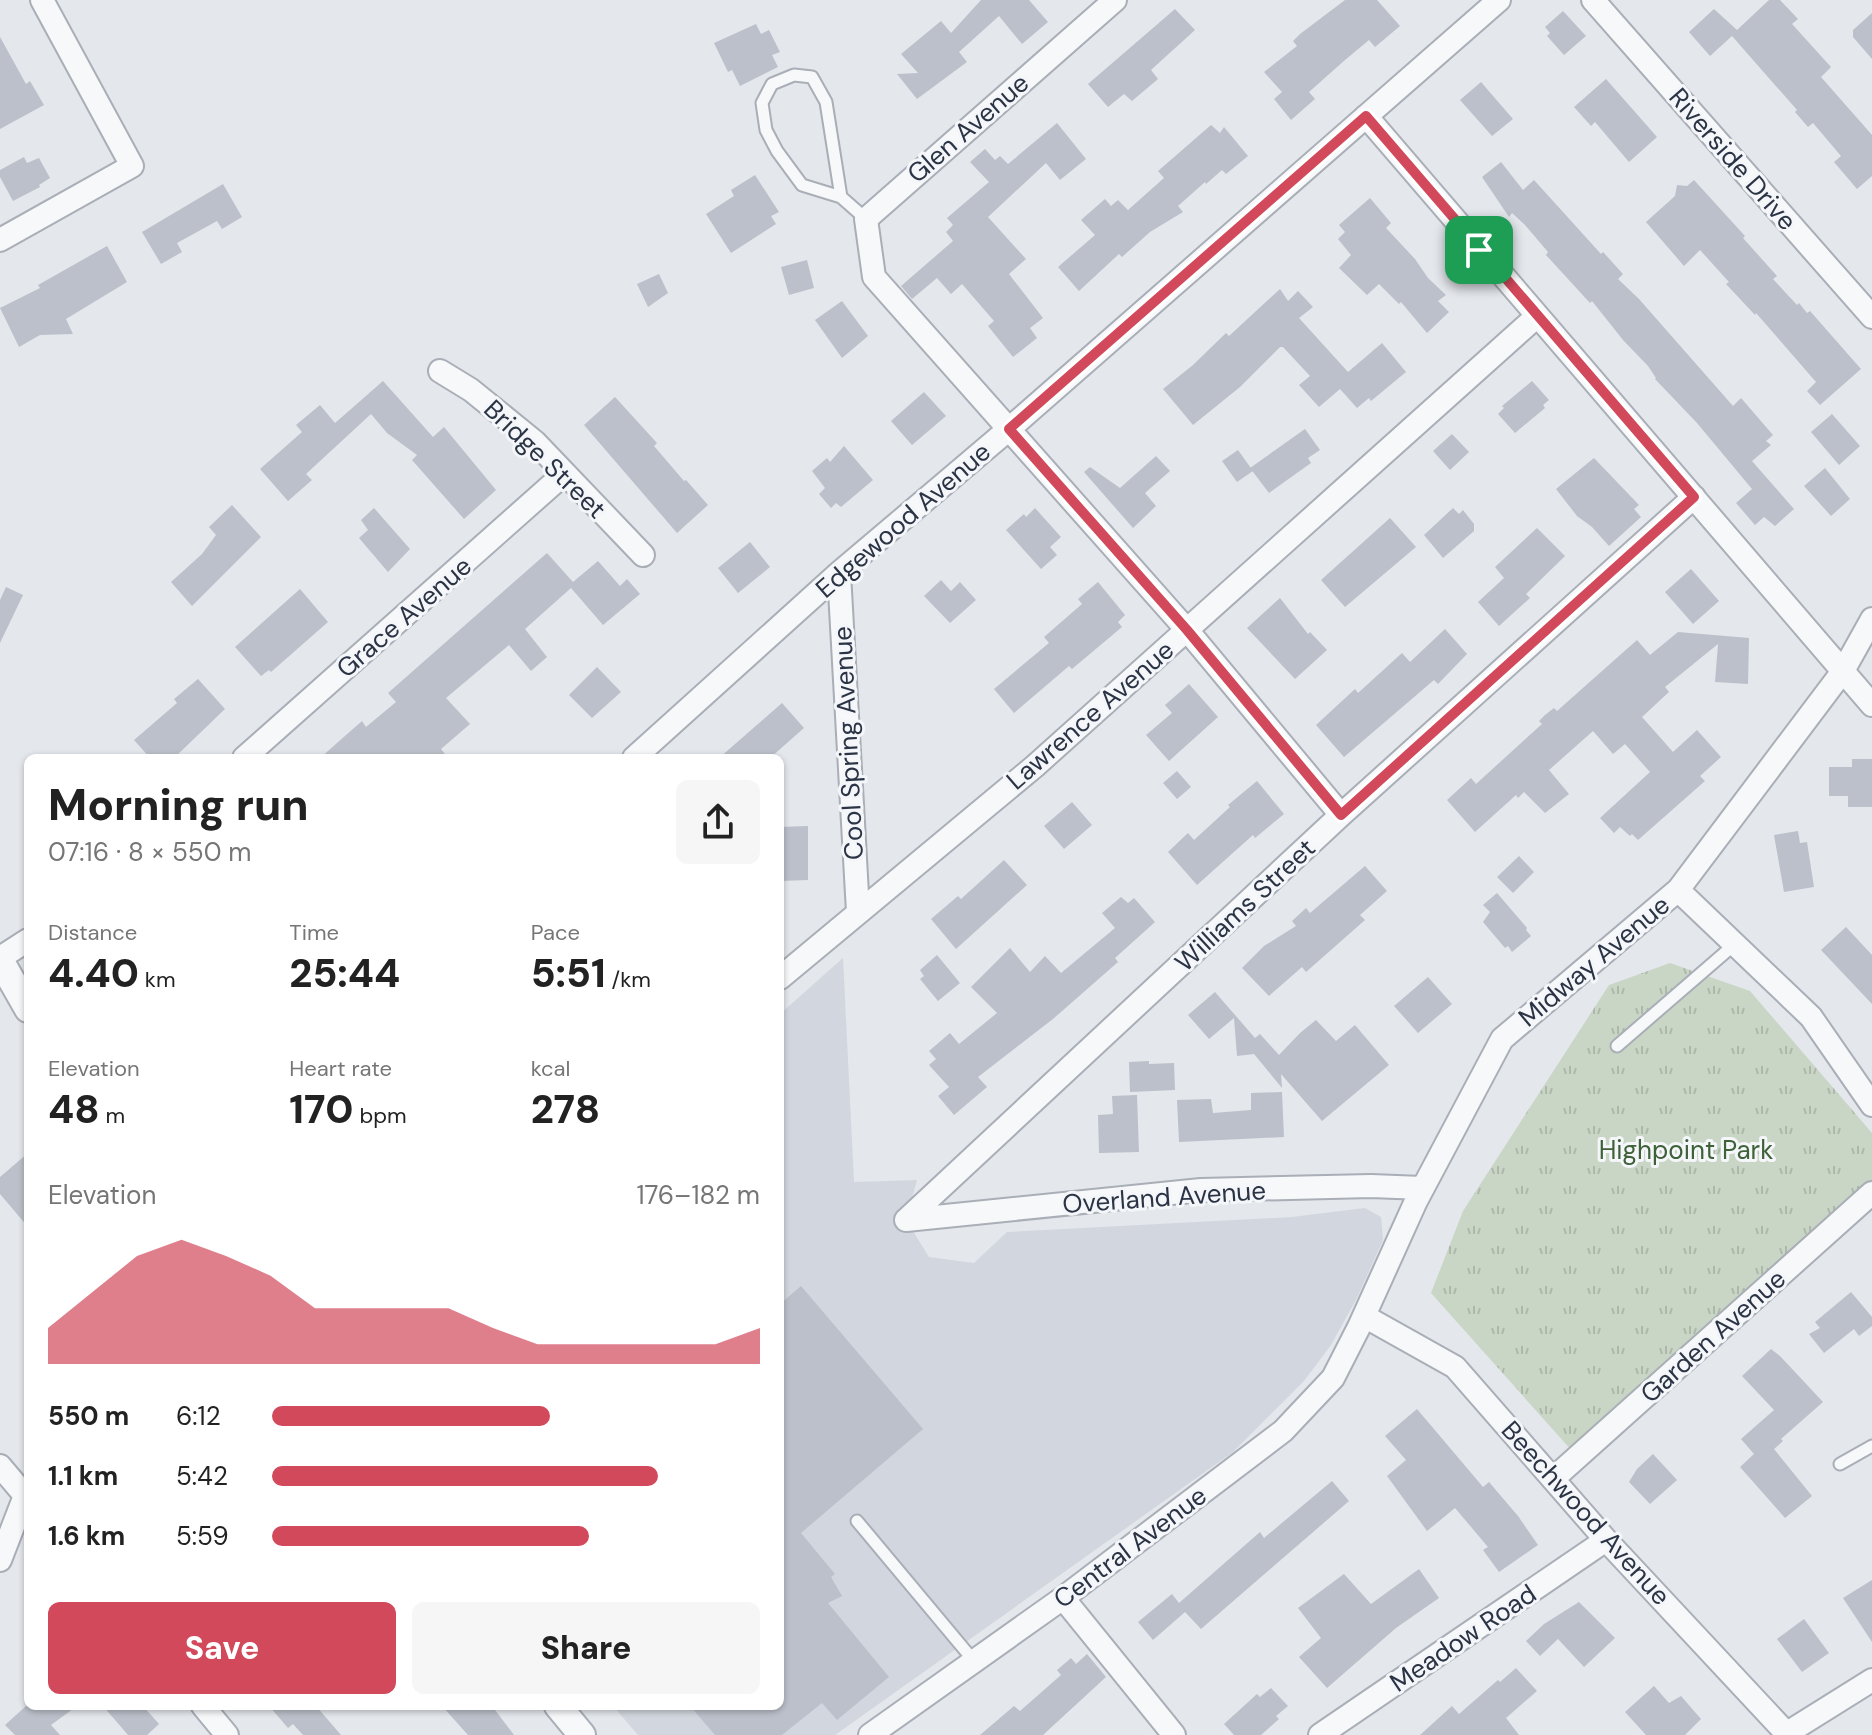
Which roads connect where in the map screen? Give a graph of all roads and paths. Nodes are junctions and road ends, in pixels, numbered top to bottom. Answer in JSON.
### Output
{"nodes":[{"id":1,"x":42,"y":0,"type":"edge"},
{"id":2,"x":1115,"y":0,"type":"edge"},
{"id":3,"x":1499,"y":0,"type":"edge"},
{"id":4,"x":1593,"y":0,"type":"edge"},
{"id":5,"x":1366,"y":116,"type":"junction"},
{"id":6,"x":841,"y":197,"type":"junction"},
{"id":7,"x":866,"y":219,"type":"junction"},
{"id":8,"x":0,"y":240,"type":"edge"},
{"id":9,"x":1536,"y":317,"type":"junction"},
{"id":10,"x":1872,"y":317,"type":"edge"},
{"id":11,"x":440,"y":371,"type":"dead end"},
{"id":12,"x":1009,"y":429,"type":"junction"},
{"id":13,"x":564,"y":474,"type":"junction"},
{"id":14,"x":1694,"y":497,"type":"junction"},
{"id":15,"x":643,"y":555,"type":"dead end"},
{"id":16,"x":839,"y":573,"type":"junction"},
{"id":17,"x":1872,"y":619,"type":"edge"},
{"id":18,"x":1187,"y":630,"type":"junction"},
{"id":19,"x":1843,"y":671,"type":"junction"},
{"id":20,"x":1872,"y":705,"type":"edge"},
{"id":21,"x":249,"y":754,"type":"edge"},
{"id":22,"x":638,"y":754,"type":"edge"},
{"id":23,"x":1341,"y":815,"type":"junction"},
{"id":24,"x":1678,"y":890,"type":"junction"},
{"id":25,"x":858,"y":912,"type":"junction"},
{"id":26,"x":24,"y":943,"type":"edge"},
{"id":27,"x":1735,"y":944,"type":"junction"},
{"id":28,"x":0,"y":959,"type":"edge"},
{"id":29,"x":784,"y":975,"type":"edge"},
{"id":30,"x":24,"y":1002,"type":"edge"},
{"id":31,"x":1617,"y":1046,"type":"dead end"},
{"id":32,"x":1872,"y":1105,"type":"edge"},
{"id":33,"x":1422,"y":1188,"type":"junction"},
{"id":34,"x":1872,"y":1193,"type":"edge"},
{"id":35,"x":906,"y":1220,"type":"joint"},
{"id":36,"x":1361,"y":1322,"type":"junction"},
{"id":37,"x":1872,"y":1446,"type":"edge"},
{"id":38,"x":1840,"y":1464,"type":"dead end"},
{"id":39,"x":0,"y":1466,"type":"edge"},
{"id":40,"x":1554,"y":1478,"type":"junction"},
{"id":41,"x":24,"y":1492,"type":"edge"},
{"id":42,"x":24,"y":1502,"type":"edge"},
{"id":43,"x":857,"y":1521,"type":"dead end"},
{"id":44,"x":1606,"y":1540,"type":"junction"},
{"id":45,"x":0,"y":1560,"type":"edge"},
{"id":46,"x":1063,"y":1598,"type":"junction"},
{"id":47,"x":974,"y":1661,"type":"junction"},
{"id":48,"x":1872,"y":1680,"type":"edge"},
{"id":49,"x":206,"y":1710,"type":"edge"},
{"id":50,"x":561,"y":1710,"type":"edge"},
{"id":51,"x":1786,"y":1734,"type":"edge"},
{"id":52,"x":227,"y":1735,"type":"edge"},
{"id":53,"x":582,"y":1735,"type":"edge"},
{"id":54,"x":870,"y":1735,"type":"edge"},
{"id":55,"x":1174,"y":1735,"type":"edge"},
{"id":56,"x":1320,"y":1735,"type":"edge"}],
"edges":[{"from":1,"to":8,"type":"street"},
{"from":2,"to":7,"type":"street","name":"Glen Avenue"},
{"from":3,"to":5,"type":"street","name":"Edgewood Avenue"},
{"from":4,"to":10,"type":"street","name":"Riverside Drive"},
{"from":5,"to":9,"type":"street"},
{"from":5,"to":12,"type":"street","name":"Edgewood Avenue"},
{"from":6,"to":6,"type":"lane"},
{"from":6,"to":7,"type":"lane"},
{"from":7,"to":12,"type":"street"},
{"from":9,"to":14,"type":"street"},
{"from":9,"to":18,"type":"street","name":"Lawrence Avenue"},
{"from":11,"to":13,"type":"street","name":"Bridge Street"},
{"from":12,"to":16,"type":"street","name":"Edgewood Avenue"},
{"from":12,"to":18,"type":"street"},
{"from":13,"to":15,"type":"street","name":"Bridge Street"},
{"from":13,"to":21,"type":"street","name":"Grace Avenue"},
{"from":14,"to":19,"type":"street"},
{"from":14,"to":23,"type":"street","name":"Williams Street"},
{"from":16,"to":22,"type":"street","name":"Edgewood Avenue"},
{"from":16,"to":25,"type":"street","name":"Cool Spring Avenue"},
{"from":17,"to":19,"type":"street","name":"Midway Avenue"},
{"from":18,"to":23,"type":"street"},
{"from":18,"to":25,"type":"street","name":"Lawrence Avenue"},
{"from":19,"to":20,"type":"street"},
{"from":19,"to":24,"type":"street","name":"Midway Avenue"},
{"from":23,"to":35,"type":"street","name":"Williams Street"},
{"from":24,"to":27,"type":"street"},
{"from":24,"to":33,"type":"street","name":"Midway Avenue"},
{"from":25,"to":29,"type":"street","name":"Lawrence Avenue"},
{"from":26,"to":28,"type":"street"},
{"from":27,"to":31,"type":"lane"},
{"from":27,"to":32,"type":"street"},
{"from":28,"to":30,"type":"street"},
{"from":33,"to":35,"type":"street","name":"Overland Avenue"},
{"from":33,"to":36,"type":"street","name":"Midway Avenue"},
{"from":34,"to":40,"type":"street","name":"Garden Avenue"},
{"from":36,"to":40,"type":"street","name":"Beechwood Avenue"},
{"from":36,"to":46,"type":"street","name":"Central Avenue"},
{"from":37,"to":38,"type":"lane"},
{"from":39,"to":41,"type":"street"},
{"from":40,"to":44,"type":"street","name":"Beechwood Avenue"},
{"from":42,"to":45,"type":"street"},
{"from":43,"to":47,"type":"lane"},
{"from":44,"to":51,"type":"street","name":"Beechwood Avenue"},
{"from":44,"to":56,"type":"street","name":"Meadow Road"},
{"from":46,"to":47,"type":"street","name":"Central Avenue"},
{"from":46,"to":55,"type":"street"},
{"from":47,"to":54,"type":"street","name":"Central Avenue"},
{"from":48,"to":51,"type":"street"},
{"from":49,"to":52,"type":"street"},
{"from":50,"to":53,"type":"street"}]}
